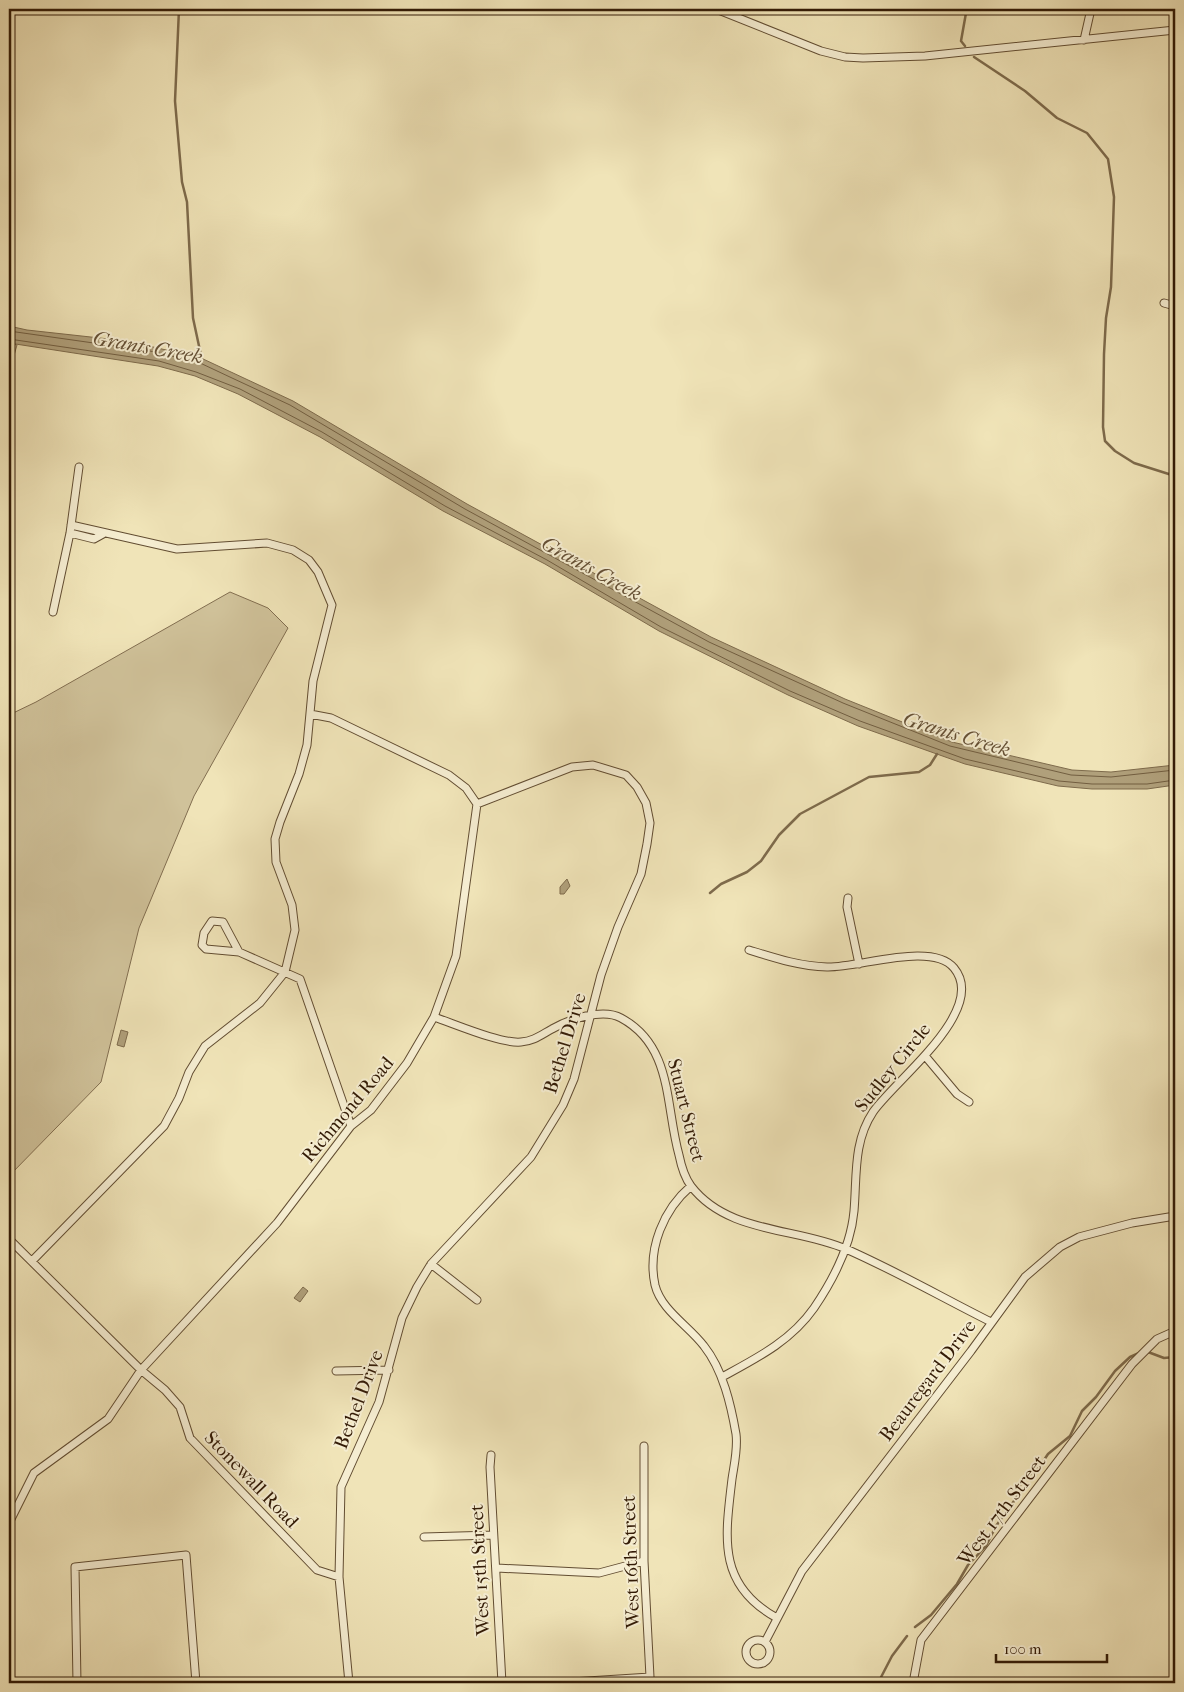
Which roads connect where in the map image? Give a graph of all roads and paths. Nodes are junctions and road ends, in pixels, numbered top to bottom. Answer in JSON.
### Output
{"nodes":[{"id":1,"x":716,"y":9,"type":"edge"},
{"id":2,"x":1091,"y":9,"type":"edge"},
{"id":3,"x":1175,"y":30,"type":"edge"},
{"id":4,"x":1084,"y":40,"type":"junction"},
{"id":5,"x":1164,"y":303,"type":"dead end"},
{"id":6,"x":1175,"y":306,"type":"edge"},
{"id":7,"x":79,"y":467,"type":"dead end"},
{"id":8,"x":70,"y":529,"type":"junction"},
{"id":9,"x":53,"y":612,"type":"dead end"},
{"id":10,"x":310,"y":714,"type":"junction"},
{"id":11,"x":477,"y":804,"type":"junction"},
{"id":12,"x":848,"y":898,"type":"dead end"},
{"id":13,"x":750,"y":950,"type":"dead end"},
{"id":14,"x":238,"y":952,"type":"junction"},
{"id":15,"x":860,"y":964,"type":"junction"},
{"id":16,"x":285,"y":972,"type":"junction"},
{"id":17,"x":590,"y":1017,"type":"junction"},
{"id":18,"x":434,"y":1018,"type":"junction"},
{"id":19,"x":926,"y":1057,"type":"junction"},
{"id":20,"x":969,"y":1102,"type":"dead end"},
{"id":21,"x":350,"y":1126,"type":"junction"},
{"id":22,"x":690,"y":1186,"type":"junction"},
{"id":23,"x":1175,"y":1216,"type":"edge"},
{"id":24,"x":9,"y":1239,"type":"edge"},
{"id":25,"x":845,"y":1249,"type":"junction"},
{"id":26,"x":32,"y":1260,"type":"junction"},
{"id":27,"x":431,"y":1264,"type":"junction"},
{"id":28,"x":477,"y":1300,"type":"dead end"},
{"id":29,"x":991,"y":1322,"type":"junction"},
{"id":30,"x":1175,"y":1331,"type":"edge"},
{"id":31,"x":141,"y":1370,"type":"junction"},
{"id":32,"x":389,"y":1370,"type":"junction"},
{"id":33,"x":336,"y":1371,"type":"dead end"},
{"id":34,"x":722,"y":1377,"type":"junction"},
{"id":35,"x":644,"y":1446,"type":"dead end"},
{"id":36,"x":491,"y":1455,"type":"dead end"},
{"id":37,"x":9,"y":1523,"type":"edge"},
{"id":38,"x":494,"y":1535,"type":"junction"},
{"id":39,"x":424,"y":1537,"type":"dead end"},
{"id":40,"x":644,"y":1562,"type":"junction"},
{"id":41,"x":497,"y":1568,"type":"junction"},
{"id":42,"x":339,"y":1577,"type":"junction"},
{"id":43,"x":776,"y":1618,"type":"junction"},
{"id":44,"x":764,"y":1642,"type":"dead end"},
{"id":45,"x":77,"y":1683,"type":"edge"},
{"id":46,"x":196,"y":1683,"type":"edge"},
{"id":47,"x":349,"y":1683,"type":"edge"},
{"id":48,"x":502,"y":1683,"type":"edge"},
{"id":49,"x":556,"y":1683,"type":"edge"},
{"id":50,"x":914,"y":1683,"type":"edge"}],
"edges":[{"from":1,"to":4,"type":"street"},
{"from":2,"to":4,"type":"street"},
{"from":3,"to":4,"type":"street"},
{"from":5,"to":6,"type":"street"},
{"from":7,"to":8,"type":"street"},
{"from":8,"to":9,"type":"street"},
{"from":8,"to":10,"type":"street"},
{"from":10,"to":11,"type":"street"},
{"from":10,"to":16,"type":"street"},
{"from":11,"to":17,"type":"street","name":"Bethel Drive"},
{"from":11,"to":18,"type":"street","name":"Richmond Road"},
{"from":12,"to":15,"type":"street"},
{"from":13,"to":15,"type":"street","name":"Sudley Circle"},
{"from":14,"to":14,"type":"street"},
{"from":14,"to":16,"type":"street"},
{"from":15,"to":19,"type":"street","name":"Sudley Circle"},
{"from":16,"to":21,"type":"street"},
{"from":16,"to":26,"type":"street"},
{"from":17,"to":18,"type":"street","name":"Stuart Street"},
{"from":17,"to":22,"type":"street","name":"Stuart Street"},
{"from":17,"to":27,"type":"street","name":"Bethel Drive"},
{"from":18,"to":21,"type":"street","name":"Richmond Road"},
{"from":19,"to":20,"type":"street"},
{"from":19,"to":25,"type":"street","name":"Sudley Circle"},
{"from":21,"to":31,"type":"street","name":"Richmond Road"},
{"from":22,"to":25,"type":"street","name":"Stuart Street"},
{"from":22,"to":34,"type":"street"},
{"from":23,"to":29,"type":"street","name":"Beauregard Drive"},
{"from":24,"to":26,"type":"street","name":"Stonewall Road"},
{"from":25,"to":29,"type":"street","name":"Stuart Street"},
{"from":25,"to":34,"type":"street","name":"Sudley Circle"},
{"from":26,"to":31,"type":"street","name":"Stonewall Road"},
{"from":27,"to":28,"type":"street"},
{"from":27,"to":32,"type":"street","name":"Bethel Drive"},
{"from":29,"to":43,"type":"street","name":"Beauregard Drive"},
{"from":30,"to":50,"type":"street","name":"West 17th Street"},
{"from":31,"to":37,"type":"street","name":"Richmond Road"},
{"from":31,"to":42,"type":"street","name":"Stonewall Road"},
{"from":32,"to":33,"type":"street"},
{"from":32,"to":42,"type":"street","name":"Bethel Drive"},
{"from":34,"to":43,"type":"street"},
{"from":35,"to":40,"type":"street","name":"West 16th Street"},
{"from":36,"to":38,"type":"street","name":"West 15th Street"},
{"from":38,"to":39,"type":"street"},
{"from":38,"to":41,"type":"street","name":"West 15th Street"},
{"from":40,"to":41,"type":"street"},
{"from":40,"to":49,"type":"street","name":"West 16th Street"},
{"from":41,"to":48,"type":"street","name":"West 15th Street"},
{"from":42,"to":47,"type":"street","name":"Bethel Drive"},
{"from":43,"to":44,"type":"street","name":"Beauregard Drive"},
{"from":45,"to":46,"type":"street"}]}
